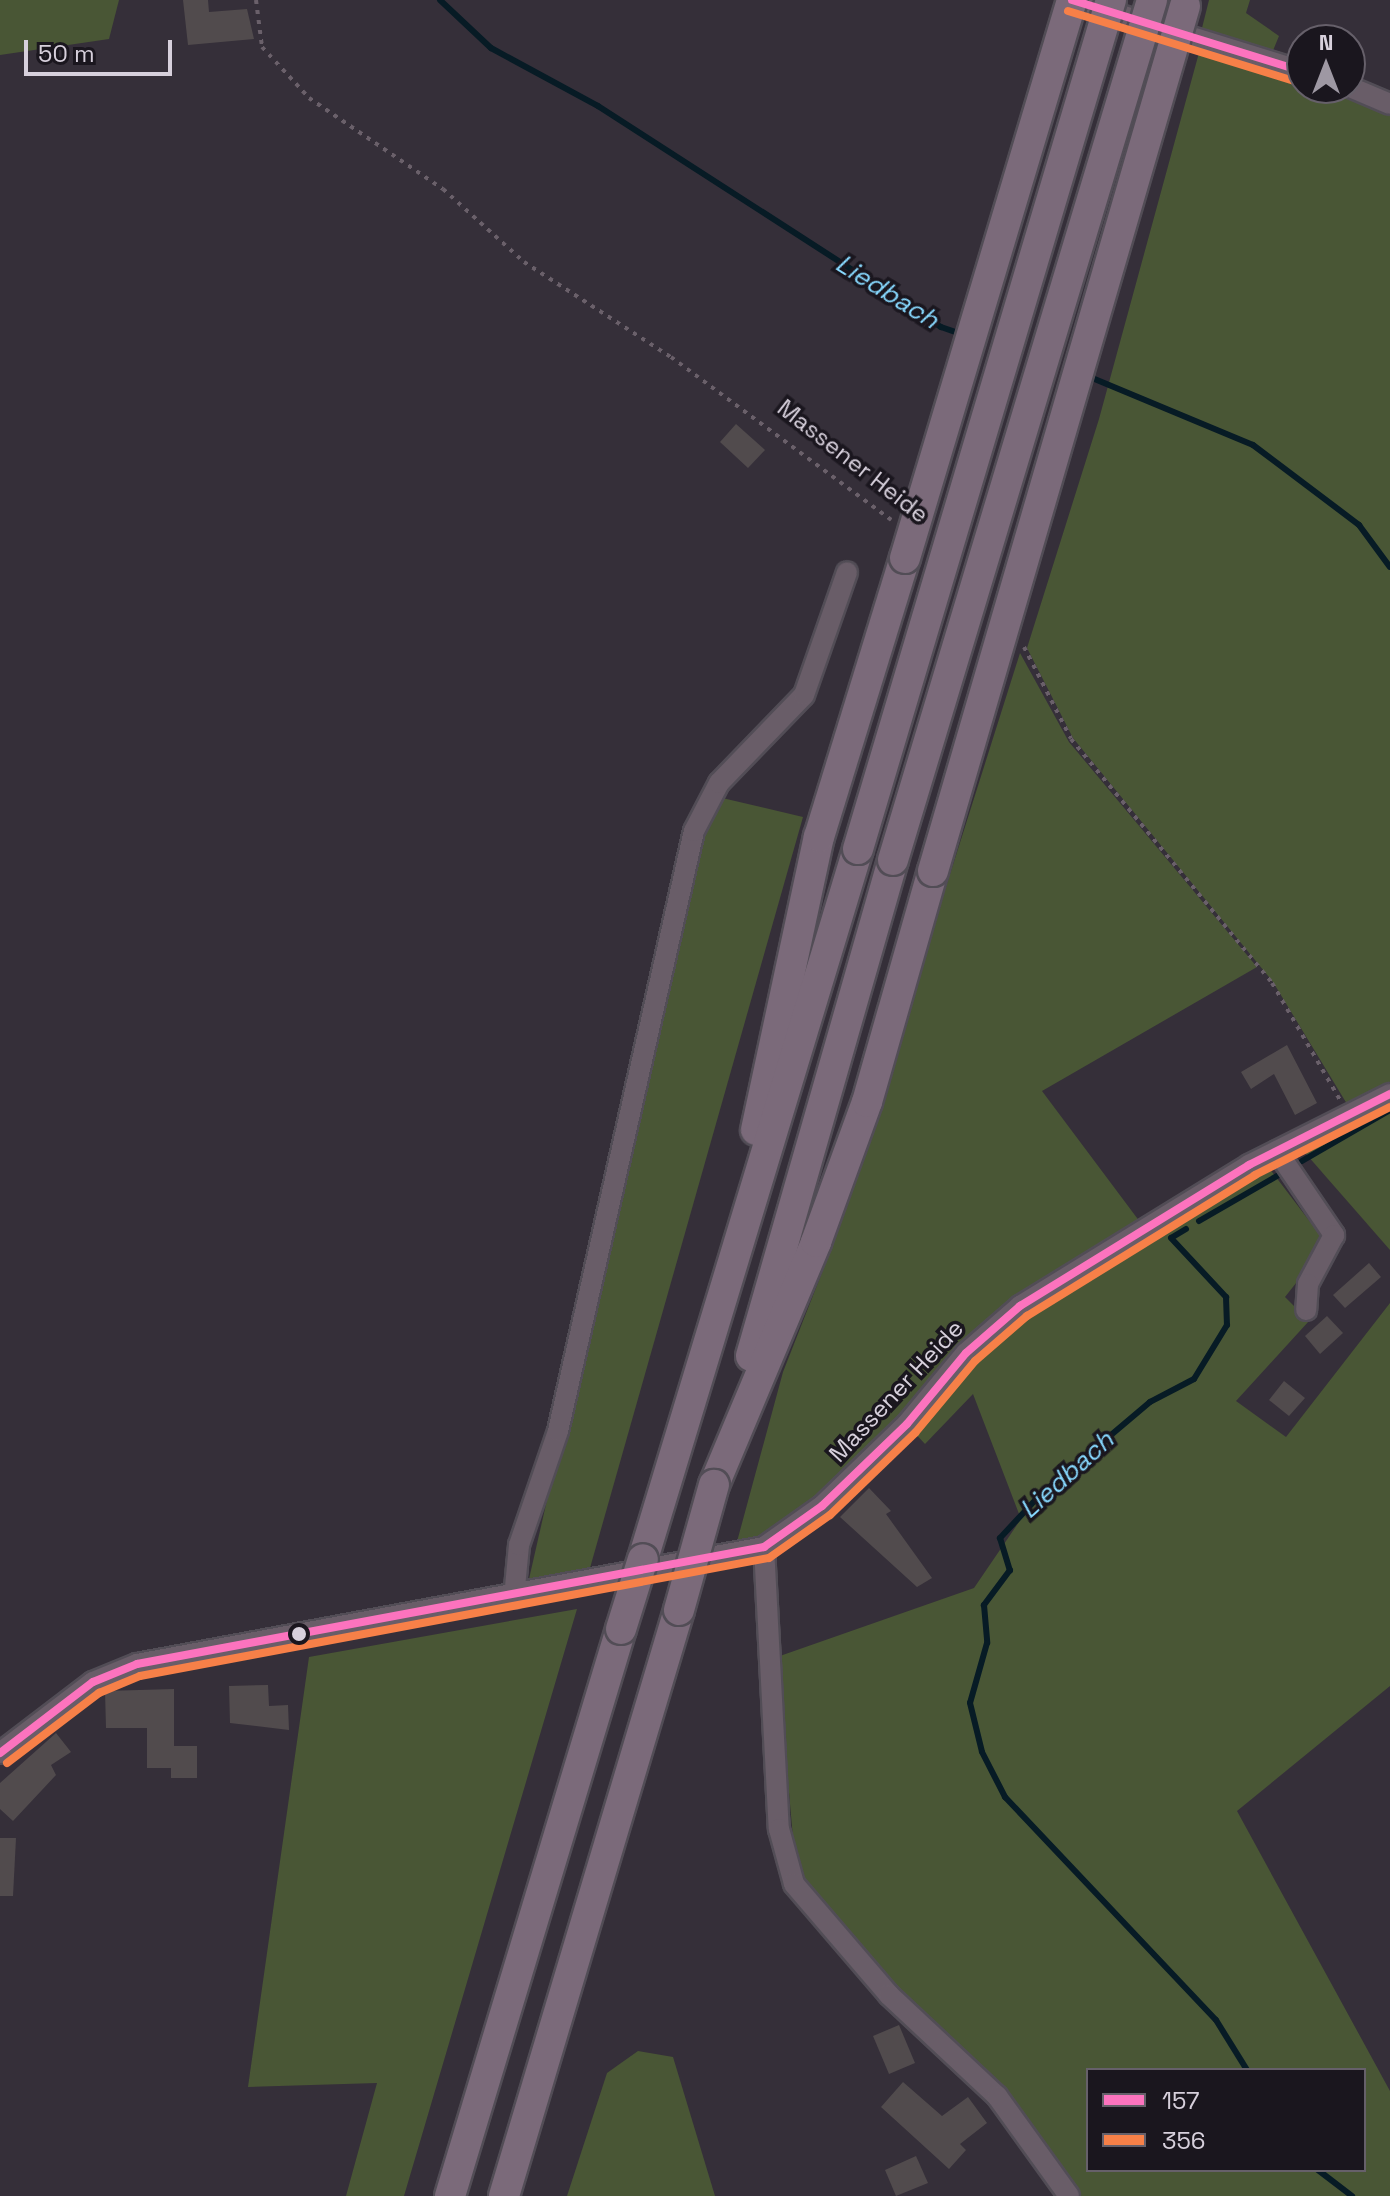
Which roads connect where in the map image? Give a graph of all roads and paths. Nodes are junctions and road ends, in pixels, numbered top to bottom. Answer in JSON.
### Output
{"nodes":[{"id":1,"x":256,"y":0,"type":"edge"},
{"id":2,"x":1072,"y":0,"type":"edge"},
{"id":3,"x":1111,"y":0,"type":"edge"},
{"id":4,"x":1152,"y":0,"type":"edge"},
{"id":5,"x":1186,"y":3,"type":"edge"},
{"id":6,"x":1286,"y":66,"type":"edge"},
{"id":7,"x":1366,"y":94,"type":"edge"},
{"id":8,"x":1390,"y":104,"type":"edge"},
{"id":9,"x":903,"y":530,"type":"dead end"},
{"id":10,"x":847,"y":572,"type":"dead end"},
{"id":11,"x":1019,"y":637,"type":"dead end"},
{"id":12,"x":1390,"y":1094,"type":"edge"},
{"id":13,"x":1348,"y":1113,"type":"junction"},
{"id":14,"x":1277,"y":1151,"type":"junction"},
{"id":15,"x":735,"y":1254,"type":"junction"},
{"id":16,"x":1306,"y":1310,"type":"dead end"},
{"id":17,"x":714,"y":1485,"type":"junction"},
{"id":18,"x":764,"y":1547,"type":"junction"},
{"id":19,"x":514,"y":1598,"type":"junction"},
{"id":20,"x":0,"y":1753,"type":"edge"},
{"id":21,"x":450,"y":2196,"type":"edge"},
{"id":22,"x":504,"y":2196,"type":"edge"},
{"id":23,"x":1069,"y":2196,"type":"edge"}],
"edges":[{"from":1,"to":9,"type":"path","name":"Massener Heide"},
{"from":2,"to":6,"type":"street"},
{"from":2,"to":15,"type":"highway","bridge":true},
{"from":3,"to":15,"type":"highway","bridge":true},
{"from":4,"to":17,"type":"highway","bridge":true},
{"from":5,"to":17,"type":"highway","bridge":true},
{"from":7,"to":8,"type":"street"},
{"from":10,"to":19,"type":"street"},
{"from":11,"to":13,"type":"path"},
{"from":12,"to":13,"type":"street","name":"Massener Heide"},
{"from":13,"to":14,"type":"street","name":"Massener Heide"},
{"from":14,"to":16,"type":"street"},
{"from":14,"to":18,"type":"street","name":"Massener Heide"},
{"from":15,"to":21,"type":"highway","bridge":true},
{"from":17,"to":22,"type":"highway","bridge":true},
{"from":18,"to":19,"type":"street","name":"Massener Heide"},
{"from":18,"to":23,"type":"street"},
{"from":19,"to":20,"type":"street","name":"Massener Heide"}]}
